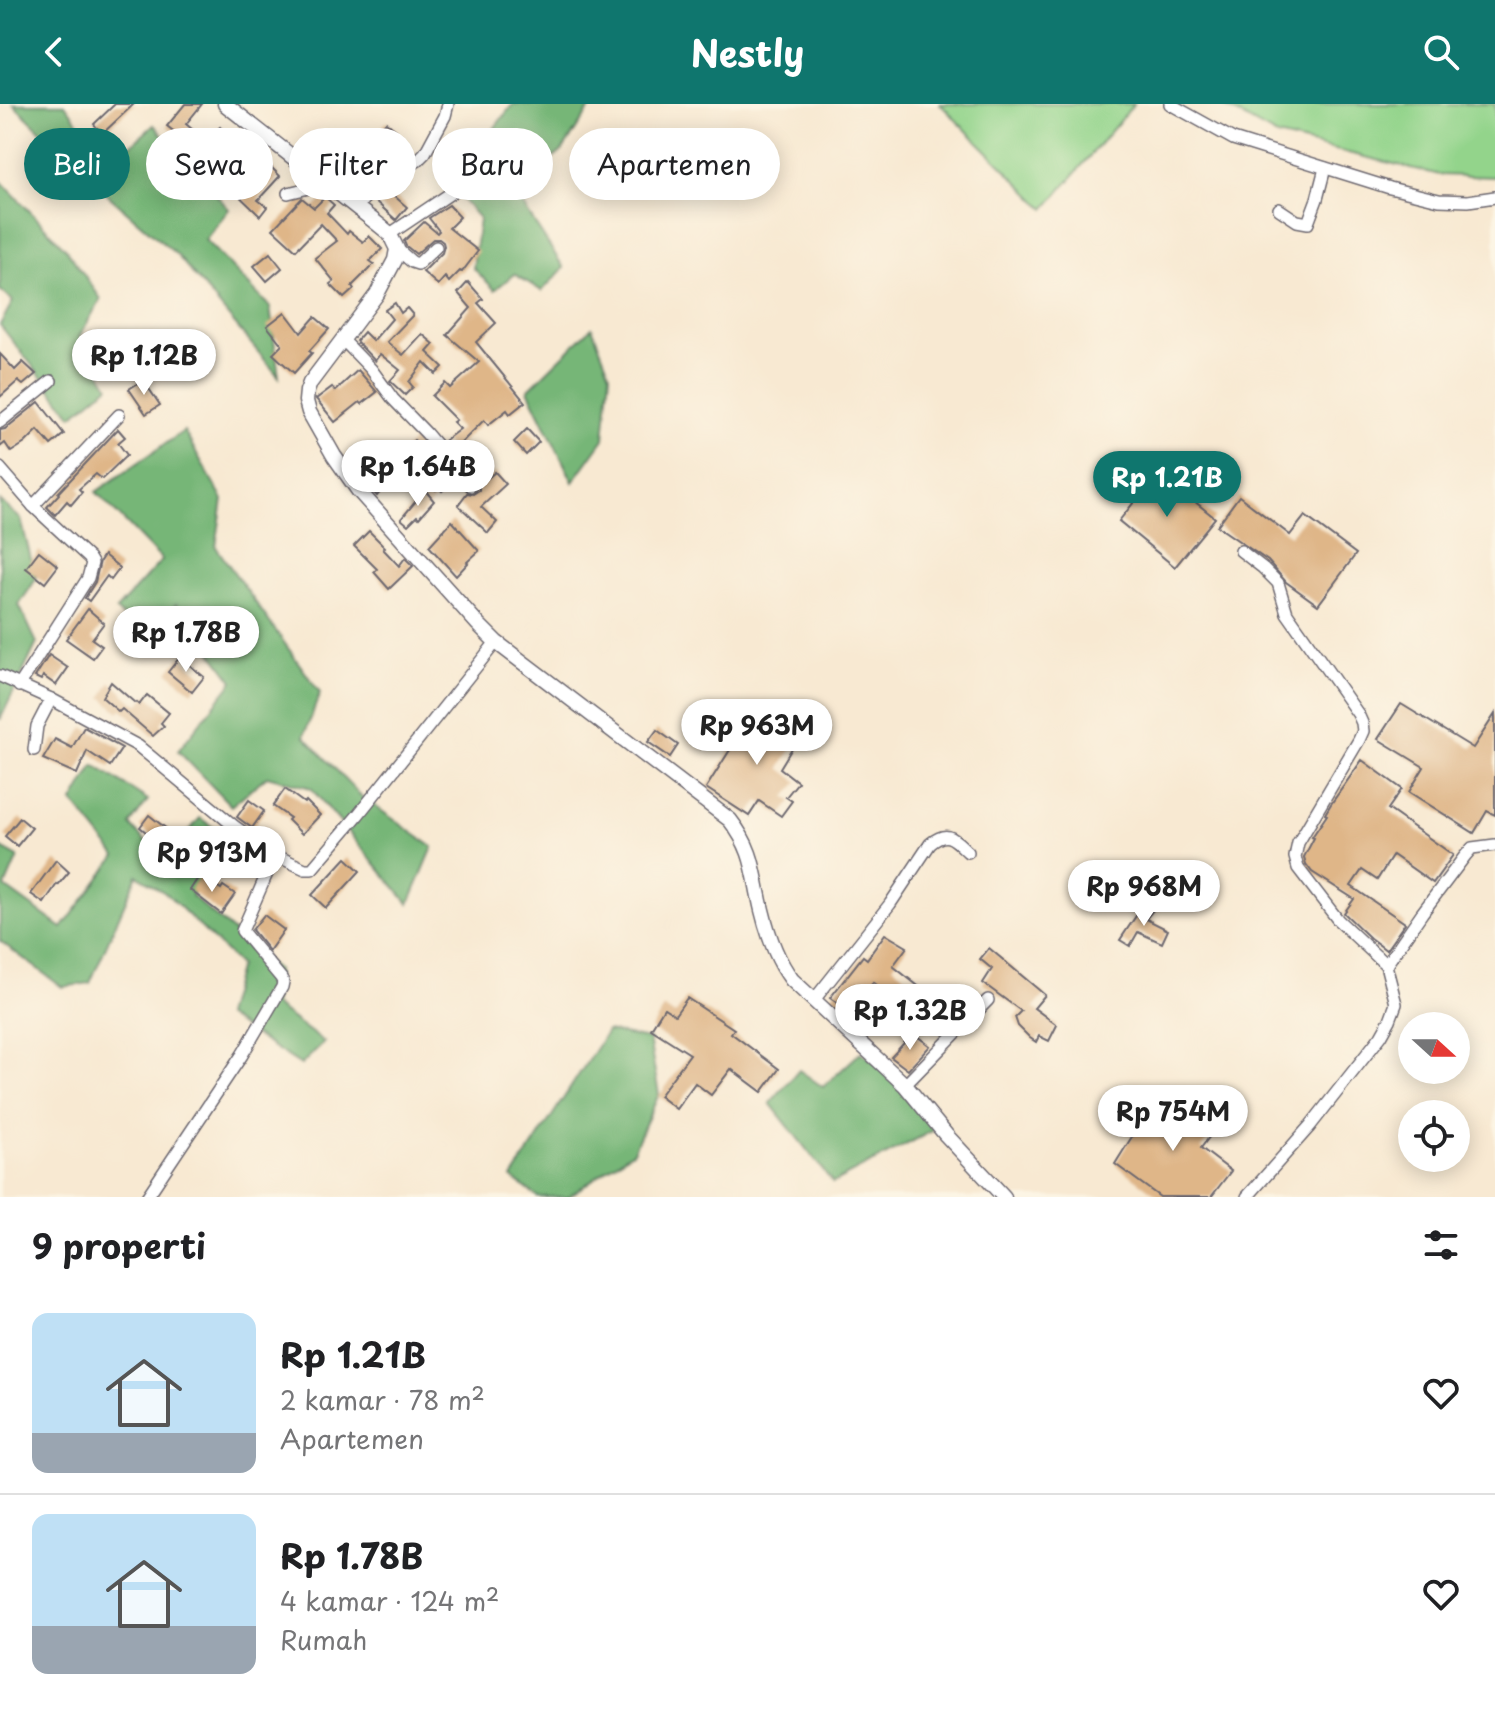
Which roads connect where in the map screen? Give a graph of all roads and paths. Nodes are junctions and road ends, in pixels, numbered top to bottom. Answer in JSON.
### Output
{"nodes":[{"id":1,"x":225,"y":104,"type":"edge"},
{"id":2,"x":448,"y":104,"type":"edge"},
{"id":3,"x":1170,"y":104,"type":"edge"},
{"id":4,"x":289,"y":155,"type":"edge"},
{"id":5,"x":1325,"y":168,"type":"junction"},
{"id":6,"x":1495,"y":197,"type":"edge"},
{"id":7,"x":346,"y":200,"type":"edge"},
{"id":8,"x":441,"y":200,"type":"edge"},
{"id":9,"x":356,"y":208,"type":"junction"},
{"id":10,"x":1279,"y":209,"type":"dead end"},
{"id":11,"x":390,"y":234,"type":"junction"},
{"id":12,"x":436,"y":247,"type":"dead end"},
{"id":13,"x":397,"y":249,"type":"junction"},
{"id":14,"x":343,"y":340,"type":"junction"},
{"id":15,"x":51,"y":381,"type":"dead end"},
{"id":16,"x":119,"y":415,"type":"dead end"},
{"id":17,"x":0,"y":422,"type":"edge"},
{"id":18,"x":0,"y":468,"type":"edge"},
{"id":19,"x":471,"y":486,"type":"dead end"},
{"id":20,"x":33,"y":506,"type":"junction"},
{"id":21,"x":1241,"y":551,"type":"dead end"},
{"id":22,"x":496,"y":642,"type":"junction"},
{"id":23,"x":0,"y":676,"type":"edge"},
{"id":24,"x":19,"y":686,"type":"junction"},
{"id":25,"x":51,"y":699,"type":"junction"},
{"id":26,"x":34,"y":750,"type":"dead end"},
{"id":27,"x":1495,"y":845,"type":"edge"},
{"id":28,"x":968,"y":852,"type":"dead end"},
{"id":29,"x":275,"y":855,"type":"junction"},
{"id":30,"x":1386,"y":965,"type":"junction"},
{"id":31,"x":814,"y":1000,"type":"junction"},
{"id":32,"x":988,"y":1000,"type":"dead end"},
{"id":33,"x":905,"y":1085,"type":"junction"},
{"id":34,"x":147,"y":1197,"type":"edge"},
{"id":35,"x":1004,"y":1197,"type":"edge"},
{"id":36,"x":1247,"y":1197,"type":"edge"}],
"edges":[{"from":1,"to":4,"type":"street"},
{"from":2,"to":9,"type":"street"},
{"from":3,"to":5,"type":"street"},
{"from":5,"to":6,"type":"street"},
{"from":5,"to":10,"type":"street"},
{"from":7,"to":9,"type":"street"},
{"from":8,"to":11,"type":"street"},
{"from":9,"to":11,"type":"street"},
{"from":11,"to":13,"type":"street"},
{"from":12,"to":13,"type":"street"},
{"from":13,"to":14,"type":"street"},
{"from":14,"to":19,"type":"street"},
{"from":14,"to":22,"type":"street"},
{"from":15,"to":17,"type":"street"},
{"from":16,"to":20,"type":"street"},
{"from":18,"to":20,"type":"street"},
{"from":20,"to":24,"type":"street"},
{"from":21,"to":30,"type":"street"},
{"from":22,"to":29,"type":"street"},
{"from":22,"to":31,"type":"street"},
{"from":23,"to":24,"type":"street"},
{"from":24,"to":25,"type":"street"},
{"from":25,"to":26,"type":"street"},
{"from":25,"to":29,"type":"street"},
{"from":27,"to":30,"type":"street"},
{"from":28,"to":31,"type":"street"},
{"from":29,"to":34,"type":"street"},
{"from":30,"to":36,"type":"street"},
{"from":31,"to":33,"type":"street"},
{"from":32,"to":33,"type":"street"},
{"from":33,"to":35,"type":"street"}]}
